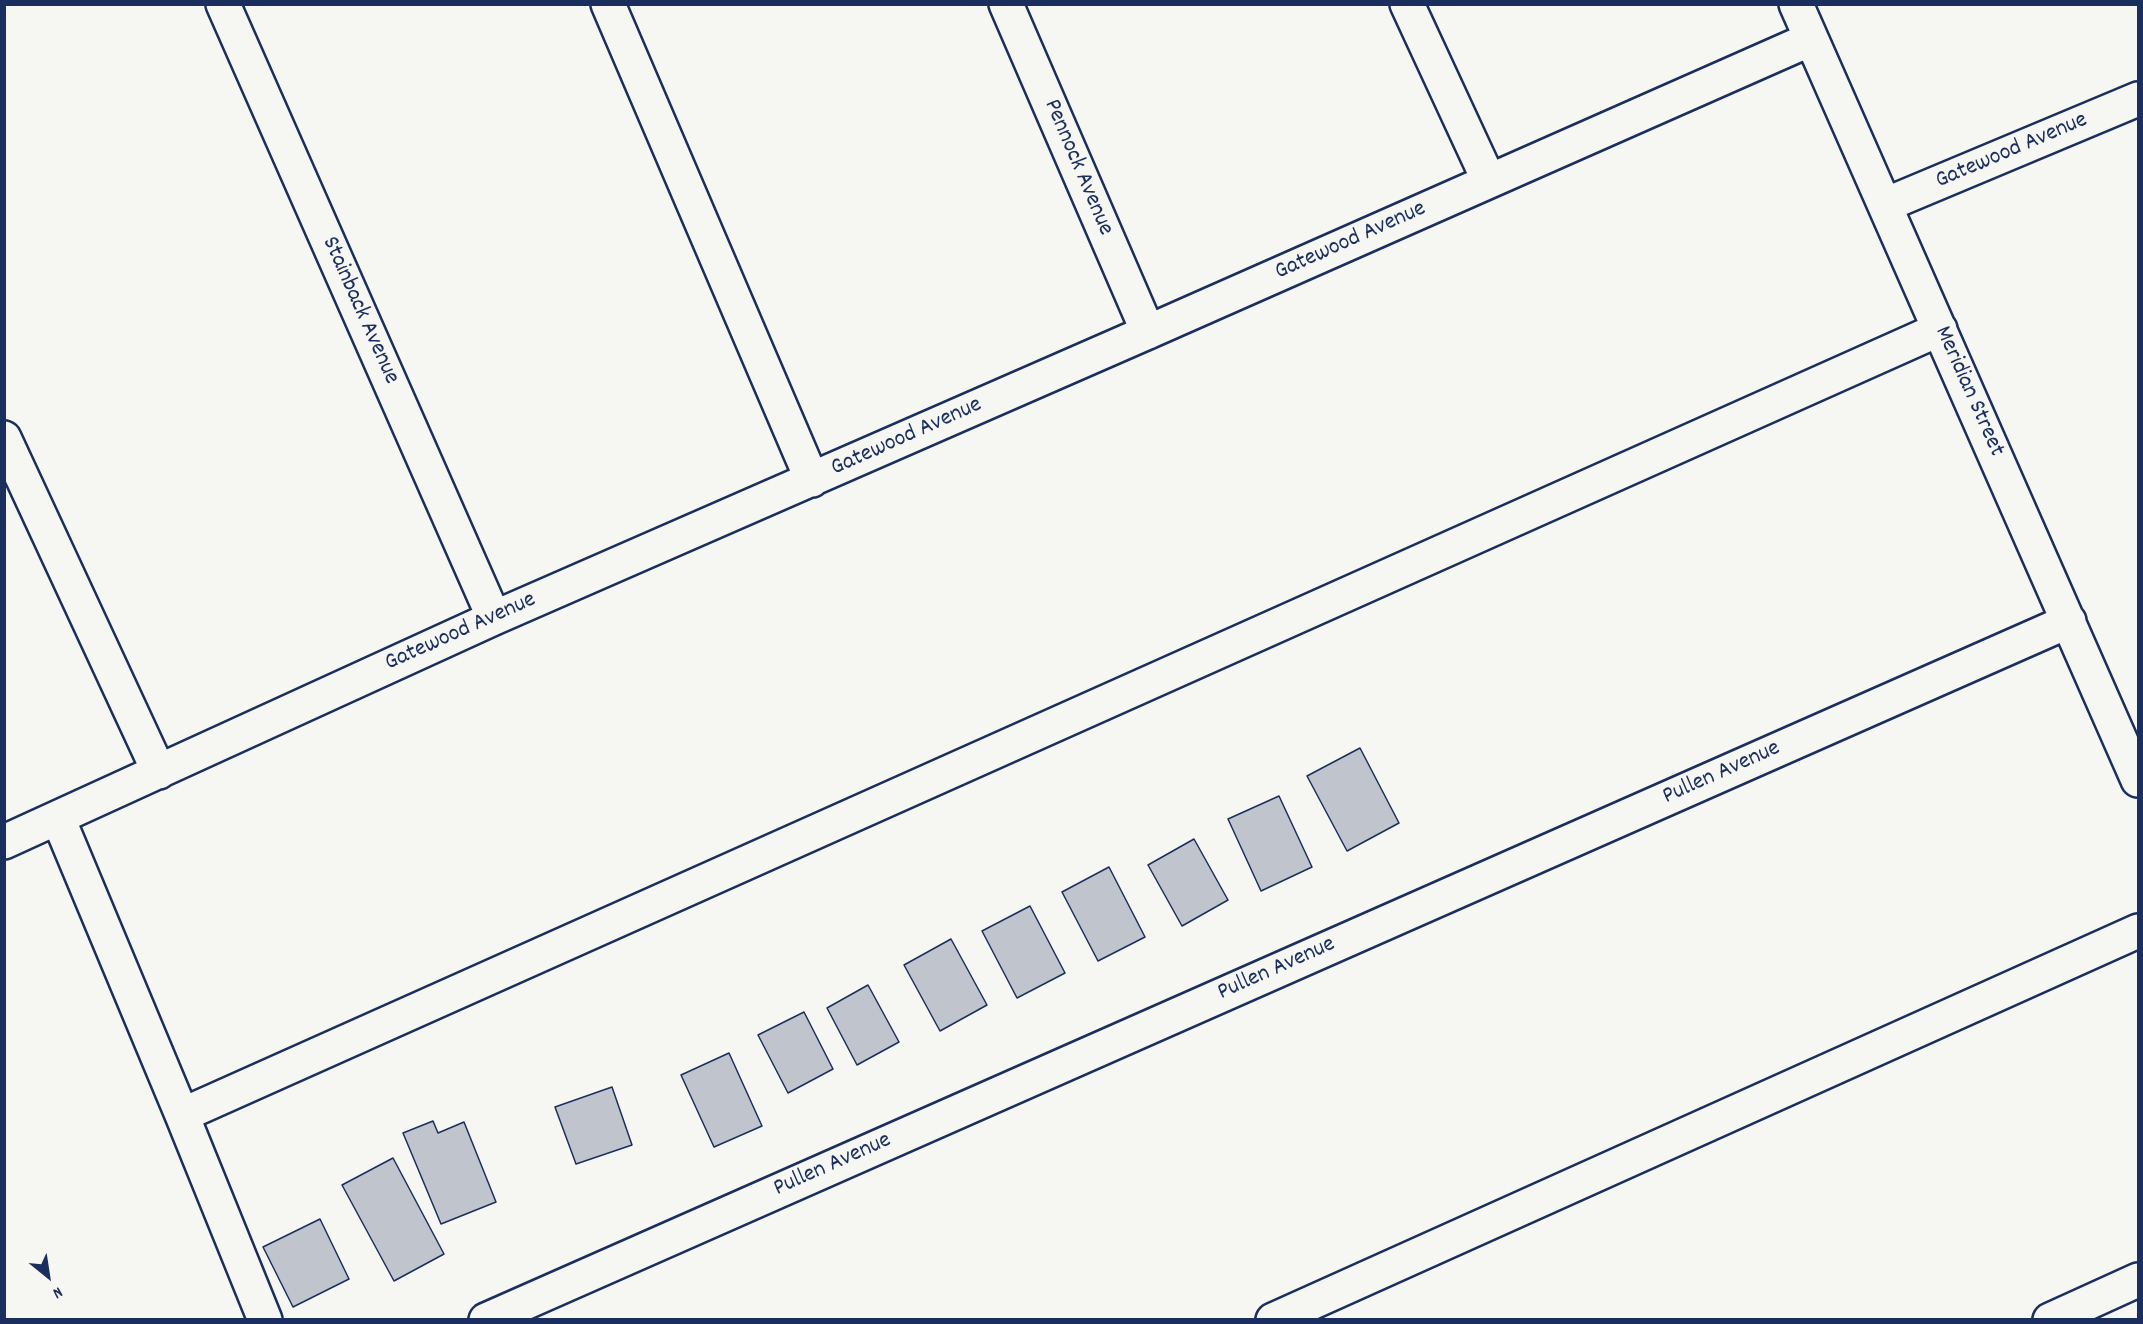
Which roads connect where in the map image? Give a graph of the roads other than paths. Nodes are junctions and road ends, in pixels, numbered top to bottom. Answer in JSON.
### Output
{"nodes":[{"id":1,"x":223,"y":4,"type":"edge"},
{"id":2,"x":608,"y":4,"type":"edge"},
{"id":3,"x":1006,"y":4,"type":"edge"},
{"id":4,"x":1407,"y":4,"type":"edge"},
{"id":5,"x":1796,"y":4,"type":"edge"},
{"id":6,"x":1811,"y":39,"type":"junction"},
{"id":7,"x":2139,"y":99,"type":"edge"},
{"id":8,"x":1490,"y":181,"type":"junction"},
{"id":9,"x":1885,"y":205,"type":"junction"},
{"id":10,"x":1940,"y":329,"type":"junction"},
{"id":11,"x":1148,"y":332,"type":"junction"},
{"id":12,"x":4,"y":438,"type":"edge"},
{"id":13,"x":812,"y":480,"type":"junction"},
{"id":14,"x":494,"y":618,"type":"junction"},
{"id":15,"x":2069,"y":621,"type":"junction"},
{"id":16,"x":159,"y":772,"type":"junction"},
{"id":17,"x":2139,"y":780,"type":"edge"},
{"id":18,"x":58,"y":818,"type":"junction"},
{"id":19,"x":4,"y":842,"type":"edge"},
{"id":20,"x":2139,"y":931,"type":"edge"},
{"id":21,"x":182,"y":1115,"type":"junction"},
{"id":22,"x":2139,"y":1280,"type":"edge"},
{"id":23,"x":265,"y":1320,"type":"edge"},
{"id":24,"x":486,"y":1320,"type":"edge"},
{"id":25,"x":1273,"y":1320,"type":"edge"},
{"id":26,"x":2050,"y":1320,"type":"edge"}],
"edges":[{"from":1,"to":14,"type":"street","name":"Stainback Avenue"},
{"from":2,"to":13,"type":"street"},
{"from":3,"to":11,"type":"street","name":"Pennock Avenue"},
{"from":4,"to":8,"type":"street"},
{"from":5,"to":6,"type":"street","name":"Meridian Street"},
{"from":6,"to":8,"type":"street","name":"Gatewood Avenue"},
{"from":6,"to":9,"type":"street","name":"Meridian Street"},
{"from":7,"to":9,"type":"street","name":"Gatewood Avenue"},
{"from":8,"to":11,"type":"street","name":"Gatewood Avenue"},
{"from":9,"to":10,"type":"street","name":"Meridian Street"},
{"from":10,"to":15,"type":"street","name":"Meridian Street"},
{"from":10,"to":21,"type":"street"},
{"from":11,"to":13,"type":"street","name":"Gatewood Avenue"},
{"from":12,"to":16,"type":"street"},
{"from":13,"to":14,"type":"street","name":"Gatewood Avenue"},
{"from":14,"to":16,"type":"street","name":"Gatewood Avenue"},
{"from":15,"to":17,"type":"street","name":"Meridian Street"},
{"from":15,"to":24,"type":"street","name":"Pullen Avenue"},
{"from":16,"to":18,"type":"street","name":"Gatewood Avenue"},
{"from":18,"to":19,"type":"street","name":"Gatewood Avenue"},
{"from":18,"to":21,"type":"street"},
{"from":20,"to":25,"type":"street"},
{"from":21,"to":23,"type":"street"},
{"from":22,"to":26,"type":"street"}]}
